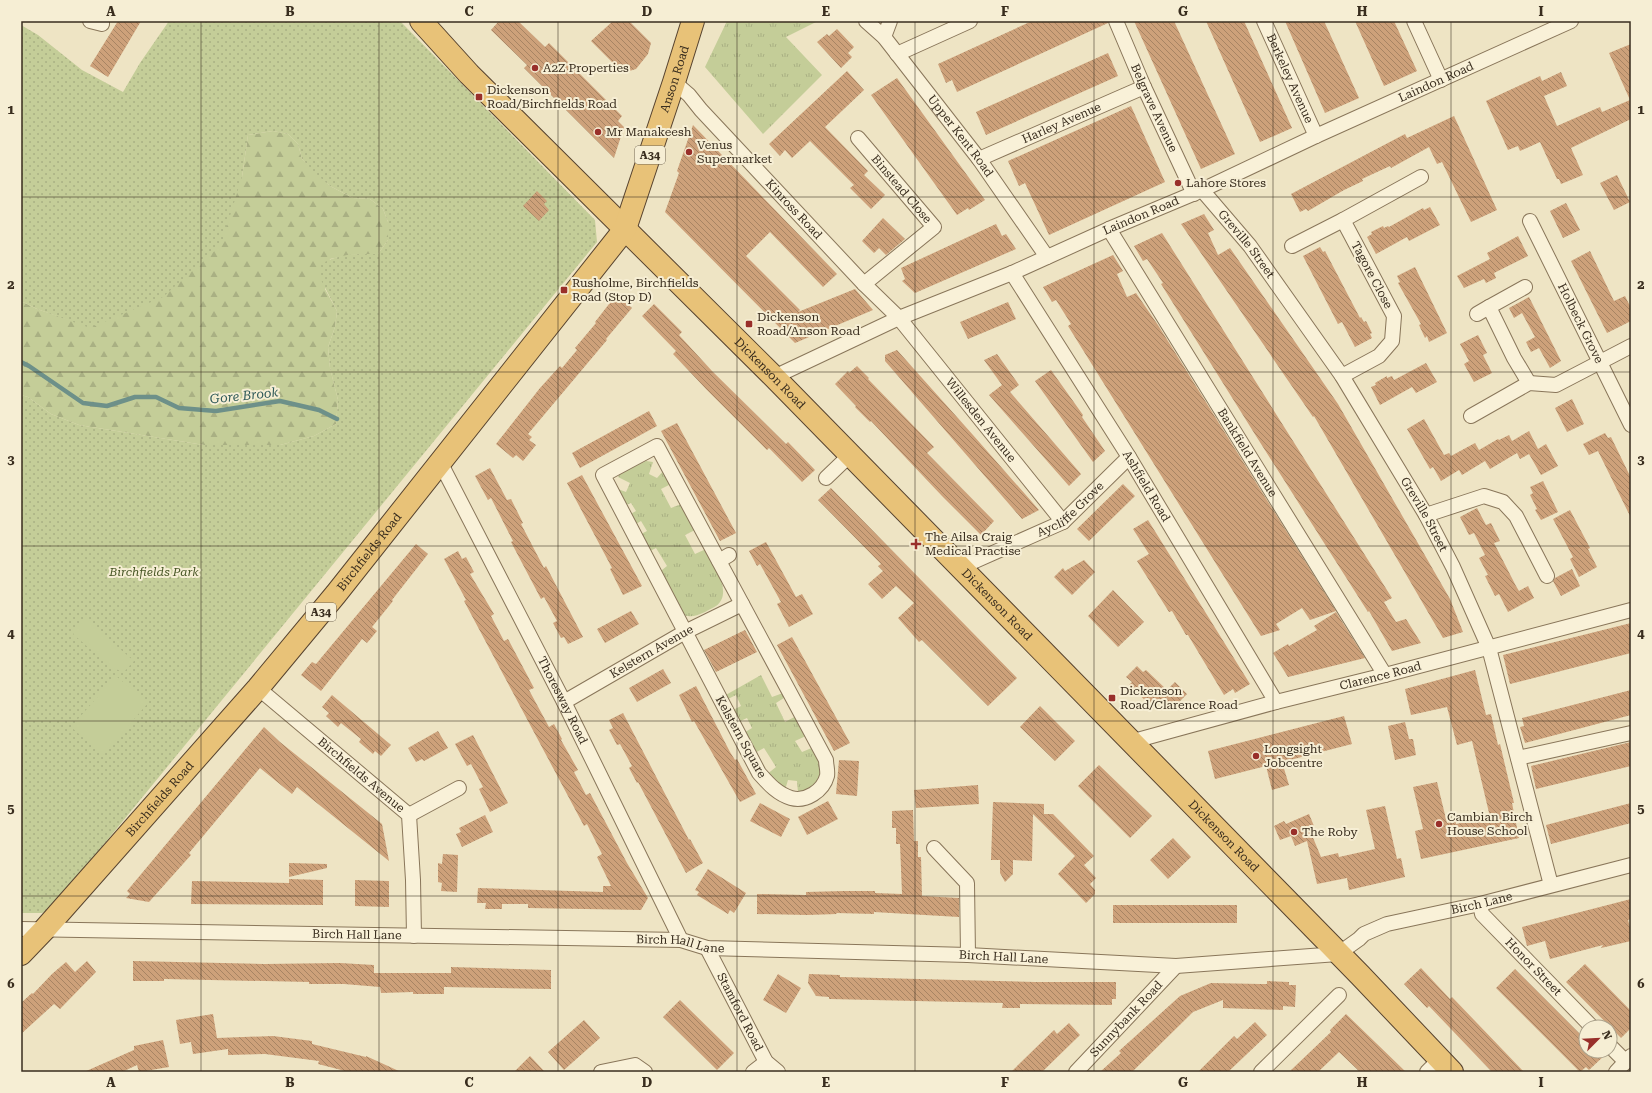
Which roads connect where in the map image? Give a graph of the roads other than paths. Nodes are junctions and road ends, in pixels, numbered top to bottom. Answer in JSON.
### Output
{"nodes":[{"id":1,"x":90,"y":21,"type":"edge"},
{"id":2,"x":102,"y":21,"type":"edge"},
{"id":3,"x":421,"y":21,"type":"edge"},
{"id":4,"x":693,"y":21,"type":"edge"},
{"id":5,"x":866,"y":21,"type":"edge"},
{"id":6,"x":890,"y":21,"type":"edge"},
{"id":7,"x":970,"y":21,"type":"edge"},
{"id":8,"x":1116,"y":21,"type":"edge"},
{"id":9,"x":1264,"y":21,"type":"edge"},
{"id":10,"x":1414,"y":21,"type":"edge"},
{"id":11,"x":1570,"y":21,"type":"edge"},
{"id":12,"x":884,"y":37,"type":"junction"},
{"id":13,"x":897,"y":54,"type":"junction"},
{"id":14,"x":1441,"y":80,"type":"junction"},
{"id":15,"x":674,"y":82,"type":"junction"},
{"id":16,"x":1144,"y":87,"type":"junction"},
{"id":17,"x":1316,"y":136,"type":"junction"},
{"id":18,"x":858,"y":138,"type":"dead end"},
{"id":19,"x":979,"y":159,"type":"junction"},
{"id":20,"x":1421,"y":177,"type":"dead end"},
{"id":21,"x":1198,"y":192,"type":"junction"},
{"id":22,"x":1343,"y":220,"type":"junction"},
{"id":23,"x":1530,"y":222,"type":"dead end"},
{"id":24,"x":626,"y":229,"type":"junction"},
{"id":25,"x":1108,"y":229,"type":"junction"},
{"id":26,"x":1292,"y":246,"type":"dead end"},
{"id":27,"x":1047,"y":257,"type":"junction"},
{"id":28,"x":1012,"y":273,"type":"junction"},
{"id":29,"x":864,"y":284,"type":"junction"},
{"id":30,"x":1525,"y":287,"type":"dead end"},
{"id":31,"x":899,"y":318,"type":"junction"},
{"id":32,"x":1631,"y":346,"type":"edge"},
{"id":33,"x":1600,"y":362,"type":"junction"},
{"id":34,"x":1342,"y":376,"type":"junction"},
{"id":35,"x":774,"y":377,"type":"junction"},
{"id":36,"x":1529,"y":383,"type":"junction"},
{"id":37,"x":1471,"y":416,"type":"dead end"},
{"id":38,"x":1631,"y":425,"type":"edge"},
{"id":39,"x":850,"y":455,"type":"junction"},
{"id":40,"x":1129,"y":457,"type":"junction"},
{"id":41,"x":440,"y":462,"type":"junction"},
{"id":42,"x":826,"y":478,"type":"dead end"},
{"id":43,"x":1426,"y":515,"type":"junction"},
{"id":44,"x":1063,"y":522,"type":"junction"},
{"id":45,"x":959,"y":568,"type":"junction"},
{"id":46,"x":1547,"y":576,"type":"dead end"},
{"id":47,"x":742,"y":604,"type":"junction"},
{"id":48,"x":1631,"y":610,"type":"edge"},
{"id":49,"x":685,"y":632,"type":"junction"},
{"id":50,"x":1488,"y":648,"type":"junction"},
{"id":51,"x":1386,"y":675,"type":"junction"},
{"id":52,"x":258,"y":688,"type":"junction"},
{"id":53,"x":564,"y":702,"type":"junction"},
{"id":54,"x":1276,"y":702,"type":"junction"},
{"id":55,"x":1631,"y":733,"type":"edge"},
{"id":56,"x":1130,"y":742,"type":"junction"},
{"id":57,"x":1518,"y":758,"type":"junction"},
{"id":58,"x":459,"y":788,"type":"dead end"},
{"id":59,"x":409,"y":815,"type":"junction"},
{"id":60,"x":934,"y":848,"type":"dead end"},
{"id":61,"x":1631,"y":864,"type":"edge"},
{"id":62,"x":1551,"y":885,"type":"junction"},
{"id":63,"x":1480,"y":904,"type":"junction"},
{"id":64,"x":21,"y":929,"type":"edge"},
{"id":65,"x":44,"y":930,"type":"junction"},
{"id":66,"x":414,"y":936,"type":"junction"},
{"id":67,"x":682,"y":940,"type":"junction"},
{"id":68,"x":707,"y":948,"type":"junction"},
{"id":69,"x":21,"y":954,"type":"edge"},
{"id":70,"x":968,"y":954,"type":"junction"},
{"id":71,"x":1338,"y":954,"type":"junction"},
{"id":72,"x":1176,"y":966,"type":"junction"},
{"id":73,"x":1339,"y":994,"type":"dead end"},
{"id":74,"x":1584,"y":1019,"type":"edge"},
{"id":75,"x":766,"y":1062,"type":"junction"},
{"id":76,"x":1440,"y":1068,"type":"edge"},
{"id":77,"x":601,"y":1072,"type":"edge"},
{"id":78,"x":646,"y":1072,"type":"edge"},
{"id":79,"x":753,"y":1072,"type":"edge"},
{"id":80,"x":778,"y":1072,"type":"edge"},
{"id":81,"x":1076,"y":1072,"type":"edge"},
{"id":82,"x":1261,"y":1072,"type":"edge"}],
"edges":[{"from":1,"to":2,"type":"street"},
{"from":3,"to":24,"type":"highway","name":"Dickenson Road"},
{"from":4,"to":15,"type":"highway","name":"Anson Road","number":"A34"},
{"from":5,"to":12,"type":"street","name":"Upper Kent Road"},
{"from":6,"to":12,"type":"street"},
{"from":7,"to":13,"type":"street"},
{"from":8,"to":16,"type":"street","name":"Belgrave Avenue"},
{"from":9,"to":17,"type":"street","name":"Berkeley Avenue"},
{"from":10,"to":14,"type":"street"},
{"from":11,"to":14,"type":"street","name":"Laindon Road"},
{"from":12,"to":13,"type":"street","name":"Upper Kent Road"},
{"from":13,"to":19,"type":"street","name":"Upper Kent Road"},
{"from":14,"to":17,"type":"street","name":"Laindon Road"},
{"from":15,"to":24,"type":"highway","name":"Anson Road","number":"A34"},
{"from":15,"to":29,"type":"street","name":"Kinross Road"},
{"from":16,"to":19,"type":"street","name":"Harley Avenue"},
{"from":16,"to":21,"type":"street","name":"Belgrave Avenue"},
{"from":17,"to":21,"type":"street","name":"Laindon Road"},
{"from":18,"to":29,"type":"street","name":"Binstead Close"},
{"from":19,"to":27,"type":"street","name":"Upper Kent Road"},
{"from":20,"to":22,"type":"street"},
{"from":21,"to":25,"type":"street","name":"Laindon Road"},
{"from":21,"to":34,"type":"street","name":"Greville Street"},
{"from":22,"to":26,"type":"street"},
{"from":22,"to":34,"type":"street","name":"Tagore Close"},
{"from":23,"to":33,"type":"street","name":"Holbeck Grove"},
{"from":24,"to":35,"type":"highway","name":"Dickenson Road"},
{"from":24,"to":41,"type":"highway","name":"Birchfields Road","number":"A34"},
{"from":25,"to":27,"type":"street","name":"Laindon Road"},
{"from":25,"to":51,"type":"street","name":"Bankfield Avenue"},
{"from":27,"to":28,"type":"street","name":"Laindon Road"},
{"from":28,"to":31,"type":"street","name":"Laindon Road"},
{"from":28,"to":40,"type":"street","name":"Ashfield Road"},
{"from":29,"to":31,"type":"street","name":"Kinross Road"},
{"from":30,"to":36,"type":"street"},
{"from":31,"to":35,"type":"street","name":"Laindon Road"},
{"from":31,"to":44,"type":"street","name":"Willesden Avenue"},
{"from":32,"to":33,"type":"street"},
{"from":33,"to":36,"type":"street"},
{"from":33,"to":38,"type":"street","name":"Holbeck Grove"},
{"from":34,"to":43,"type":"street","name":"Greville Street"},
{"from":35,"to":39,"type":"highway","name":"Dickenson Road"},
{"from":36,"to":37,"type":"street"},
{"from":39,"to":42,"type":"street"},
{"from":39,"to":45,"type":"highway","name":"Dickenson Road"},
{"from":40,"to":44,"type":"street","name":"Aycliffe Grove"},
{"from":40,"to":54,"type":"street","name":"Ashfield Road"},
{"from":41,"to":52,"type":"highway","name":"Birchfields Road","number":"A34"},
{"from":41,"to":53,"type":"street","name":"Thoresway Road"},
{"from":43,"to":46,"type":"street"},
{"from":43,"to":50,"type":"street","name":"Greville Street"},
{"from":44,"to":45,"type":"street","name":"Aycliffe Grove"},
{"from":45,"to":56,"type":"highway","name":"Dickenson Road"},
{"from":47,"to":49,"type":"street","name":"Kelstern Avenue"},
{"from":47,"to":49,"type":"street","name":"Kelstern Square"},
{"from":47,"to":49,"type":"street","name":"Kelstern Square"},
{"from":48,"to":50,"type":"street","name":"Clarence Road"},
{"from":49,"to":53,"type":"street","name":"Kelstern Avenue"},
{"from":50,"to":51,"type":"street","name":"Clarence Road"},
{"from":50,"to":57,"type":"street","name":"Greville Street"},
{"from":51,"to":54,"type":"street","name":"Clarence Road"},
{"from":52,"to":59,"type":"street","name":"Birchfields Avenue"},
{"from":52,"to":65,"type":"highway","name":"Birchfields Road","number":"A34"},
{"from":53,"to":67,"type":"street","name":"Thoresway Road"},
{"from":54,"to":56,"type":"street","name":"Clarence Road"},
{"from":55,"to":57,"type":"street"},
{"from":56,"to":71,"type":"highway","name":"Dickenson Road"},
{"from":57,"to":62,"type":"street","name":"Greville Street"},
{"from":58,"to":59,"type":"street"},
{"from":59,"to":66,"type":"street","name":"Birchfields Avenue"},
{"from":60,"to":70,"type":"street"},
{"from":61,"to":62,"type":"street","name":"Birch Lane"},
{"from":62,"to":63,"type":"street","name":"Birch Lane"},
{"from":63,"to":71,"type":"street","name":"Birch Lane"},
{"from":63,"to":74,"type":"street","name":"Honor Street"},
{"from":64,"to":65,"type":"street","name":"Birch Hall Lane"},
{"from":65,"to":66,"type":"street","name":"Birch Hall Lane"},
{"from":65,"to":69,"type":"highway","name":"Birchfields Road","number":"A34"},
{"from":66,"to":67,"type":"street","name":"Birch Hall Lane"},
{"from":67,"to":68,"type":"street","name":"Birch Hall Lane"},
{"from":68,"to":70,"type":"street","name":"Birch Hall Lane"},
{"from":68,"to":75,"type":"street","name":"Stamford Road"},
{"from":70,"to":72,"type":"street","name":"Birch Hall Lane"},
{"from":71,"to":72,"type":"street","name":"Birch Hall Lane"},
{"from":71,"to":76,"type":"highway","name":"Dickenson Road"},
{"from":72,"to":81,"type":"street","name":"Sunnybank Road"},
{"from":73,"to":82,"type":"street"},
{"from":75,"to":79,"type":"street"},
{"from":75,"to":80,"type":"street","name":"Stamford Road"},
{"from":77,"to":78,"type":"street"}]}
